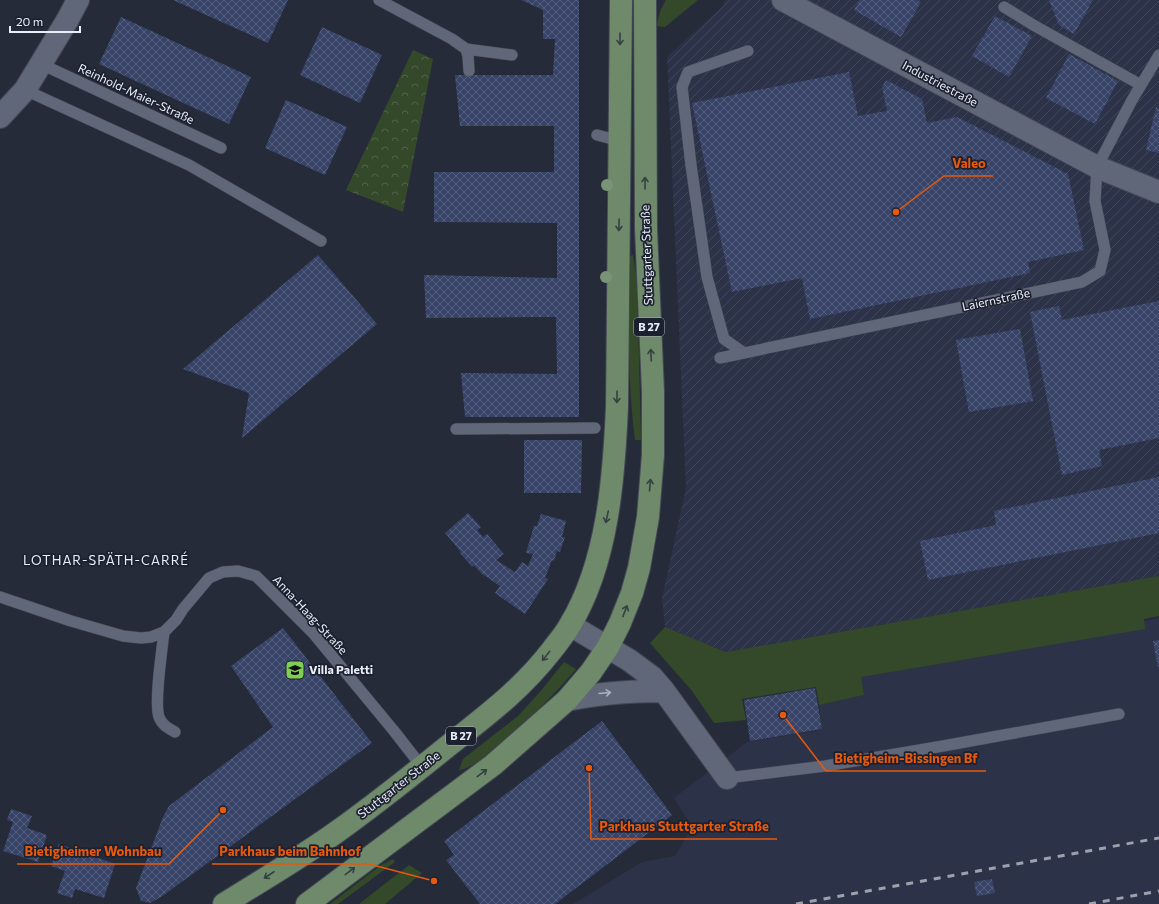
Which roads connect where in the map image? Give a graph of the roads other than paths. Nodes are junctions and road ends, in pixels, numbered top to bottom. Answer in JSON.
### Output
{"nodes":[{"id":1,"x":78,"y":0,"type":"edge"},
{"id":2,"x":379,"y":0,"type":"edge"},
{"id":3,"x":620,"y":0,"type":"edge"},
{"id":4,"x":783,"y":0,"type":"edge"},
{"id":5,"x":648,"y":6,"type":"edge"},
{"id":6,"x":1004,"y":7,"type":"dead end"},
{"id":7,"x":466,"y":49,"type":"junction"},
{"id":8,"x":748,"y":51,"type":"dead end"},
{"id":9,"x":512,"y":55,"type":"dead end"},
{"id":10,"x":1159,"y":55,"type":"edge"},
{"id":11,"x":41,"y":64,"type":"junction"},
{"id":12,"x":470,"y":71,"type":"dead end"},
{"id":13,"x":1141,"y":85,"type":"junction"},
{"id":14,"x":25,"y":90,"type":"junction"},
{"id":15,"x":0,"y":117,"type":"edge"},
{"id":16,"x":597,"y":135,"type":"dead end"},
{"id":17,"x":620,"y":141,"type":"junction"},
{"id":18,"x":221,"y":148,"type":"dead end"},
{"id":19,"x":1097,"y":167,"type":"junction"},
{"id":20,"x":1159,"y":192,"type":"edge"},
{"id":21,"x":321,"y":241,"type":"dead end"},
{"id":22,"x":744,"y":353,"type":"junction"},
{"id":23,"x":720,"y":358,"type":"dead end"},
{"id":24,"x":595,"y":428,"type":"dead end"},
{"id":25,"x":456,"y":429,"type":"dead end"},
{"id":26,"x":0,"y":597,"type":"edge"},
{"id":27,"x":570,"y":625,"type":"junction"},
{"id":28,"x":164,"y":632,"type":"junction"},
{"id":29,"x":608,"y":647,"type":"junction"},
{"id":30,"x":664,"y":691,"type":"junction"},
{"id":31,"x":567,"y":700,"type":"junction"},
{"id":32,"x":1119,"y":714,"type":"dead end"},
{"id":33,"x":175,"y":732,"type":"dead end"},
{"id":34,"x":422,"y":767,"type":"junction"},
{"id":35,"x":727,"y":778,"type":"joint"},
{"id":36,"x":224,"y":904,"type":"edge"},
{"id":37,"x":307,"y":904,"type":"edge"}],
"edges":[{"from":1,"to":11,"type":"street"},
{"from":2,"to":7,"type":"lane"},
{"from":3,"to":17,"type":"main road","name":"Stuttgarter Straße","number":"B 27","one_way":true},
{"from":4,"to":19,"type":"street","name":"Industriestraße"},
{"from":29,"to":5,"type":"main road","name":"Stuttgarter Straße","number":"B 27","one_way":true},
{"from":6,"to":13,"type":"lane"},
{"from":7,"to":9,"type":"lane"},
{"from":7,"to":12,"type":"lane"},
{"from":8,"to":22,"type":"lane"},
{"from":10,"to":13,"type":"lane"},
{"from":11,"to":14,"type":"street"},
{"from":11,"to":18,"type":"lane","name":"Reinhold-Maier-Straße"},
{"from":13,"to":19,"type":"lane"},
{"from":14,"to":15,"type":"street"},
{"from":14,"to":21,"type":"lane"},
{"from":16,"to":17,"type":"lane"},
{"from":17,"to":27,"type":"main road","name":"Stuttgarter Straße","number":"B 27","one_way":true},
{"from":19,"to":20,"type":"street"},
{"from":19,"to":22,"type":"lane","name":"Laiernstraße"},
{"from":22,"to":23,"type":"lane","name":"Laiernstraße"},
{"from":24,"to":25,"type":"lane"},
{"from":26,"to":28,"type":"lane"},
{"from":27,"to":29,"type":"street"},
{"from":27,"to":34,"type":"main road","name":"Stuttgarter Straße","number":"B 27","one_way":true},
{"from":28,"to":33,"type":"lane"},
{"from":28,"to":34,"type":"lane","name":"Anna-Haag-Straße"},
{"from":29,"to":30,"type":"street"},
{"from":29,"to":31,"type":"main road","name":"Stuttgarter Straße","number":"B 27"},
{"from":31,"to":30,"type":"street","name":"Stuttgarter Straße","one_way":true},
{"from":30,"to":35,"type":"street"},
{"from":37,"to":31,"type":"main road","name":"Stuttgarter Straße","number":"B 27","one_way":true},
{"from":32,"to":35,"type":"lane"},
{"from":34,"to":36,"type":"main road","name":"Stuttgarter Straße","number":"B 27","one_way":true}]}
